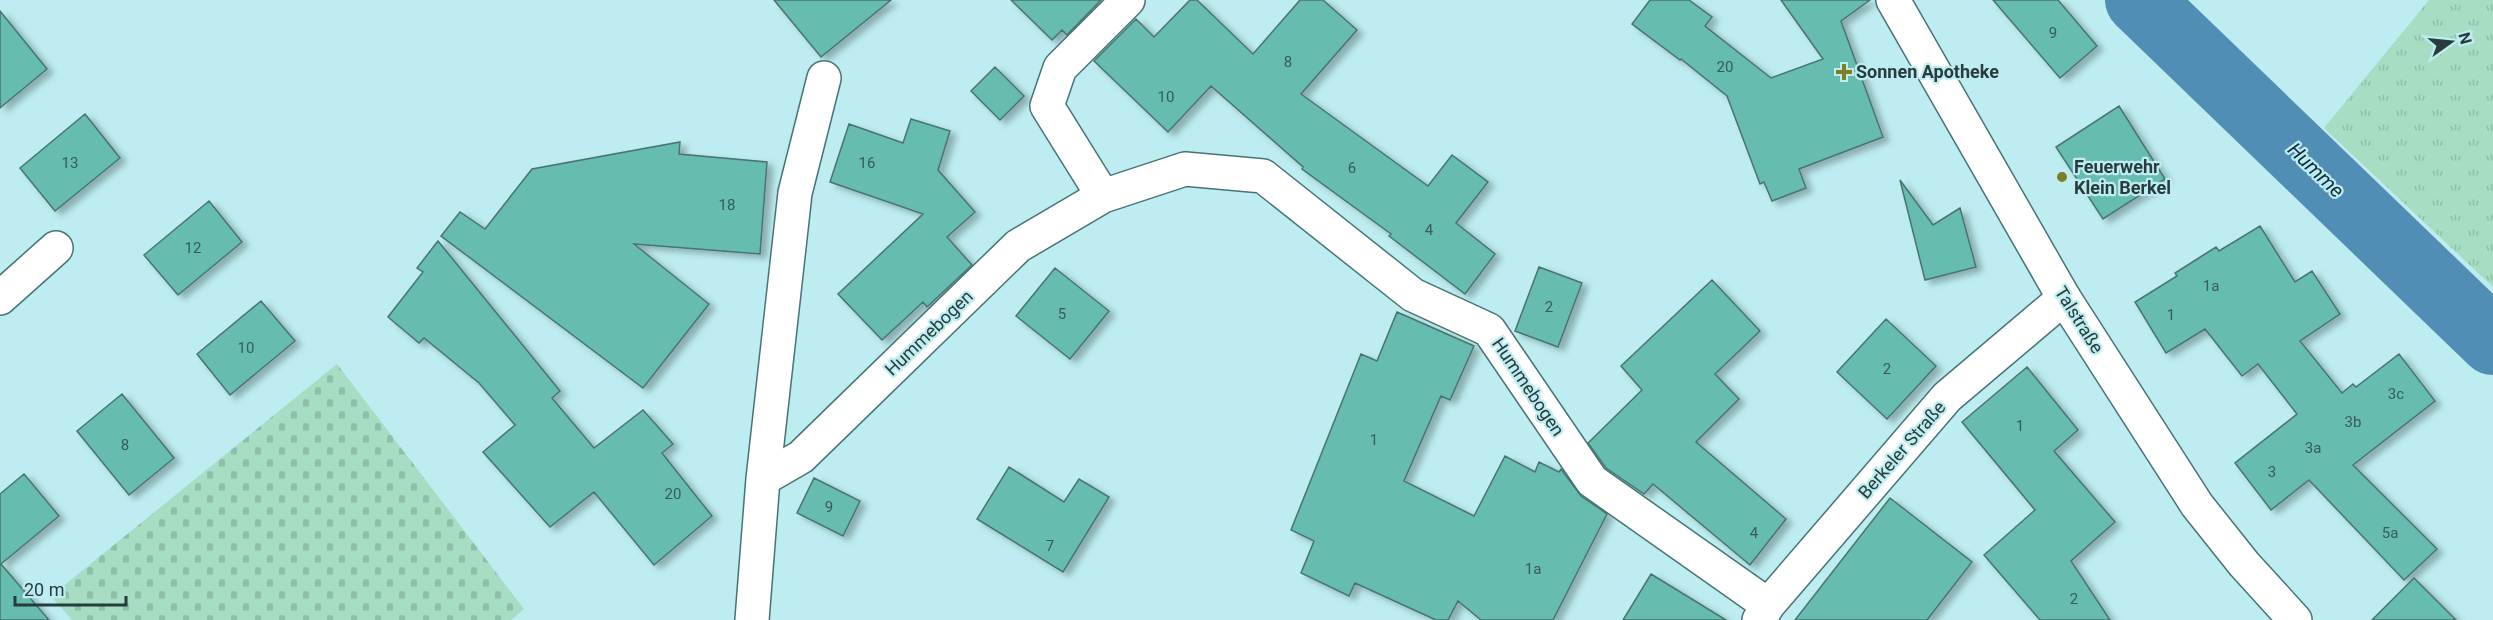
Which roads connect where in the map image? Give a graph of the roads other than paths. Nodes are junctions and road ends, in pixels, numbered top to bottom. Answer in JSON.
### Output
{"nodes":[{"id":1,"x":1128,"y":0,"type":"edge"},
{"id":2,"x":1893,"y":0,"type":"edge"},
{"id":3,"x":824,"y":78,"type":"dead end"},
{"id":4,"x":1103,"y":196,"type":"junction"},
{"id":5,"x":56,"y":248,"type":"dead end"},
{"id":6,"x":0,"y":298,"type":"edge"},
{"id":7,"x":2064,"y":298,"type":"junction"},
{"id":8,"x":763,"y":479,"type":"junction"},
{"id":9,"x":1764,"y":612,"type":"edge"},
{"id":10,"x":752,"y":620,"type":"edge"},
{"id":11,"x":2295,"y":620,"type":"edge"}],
"edges":[{"from":1,"to":4,"type":"street"},
{"from":2,"to":7,"type":"street","name":"Talstraße"},
{"from":3,"to":8,"type":"street"},
{"from":4,"to":8,"type":"street","name":"Hummebogen"},
{"from":4,"to":9,"type":"street","name":"Hummebogen"},
{"from":5,"to":6,"type":"street"},
{"from":7,"to":9,"type":"street","name":"Berkeler Straße"},
{"from":7,"to":11,"type":"street","name":"Talstraße"},
{"from":8,"to":10,"type":"street"}]}
